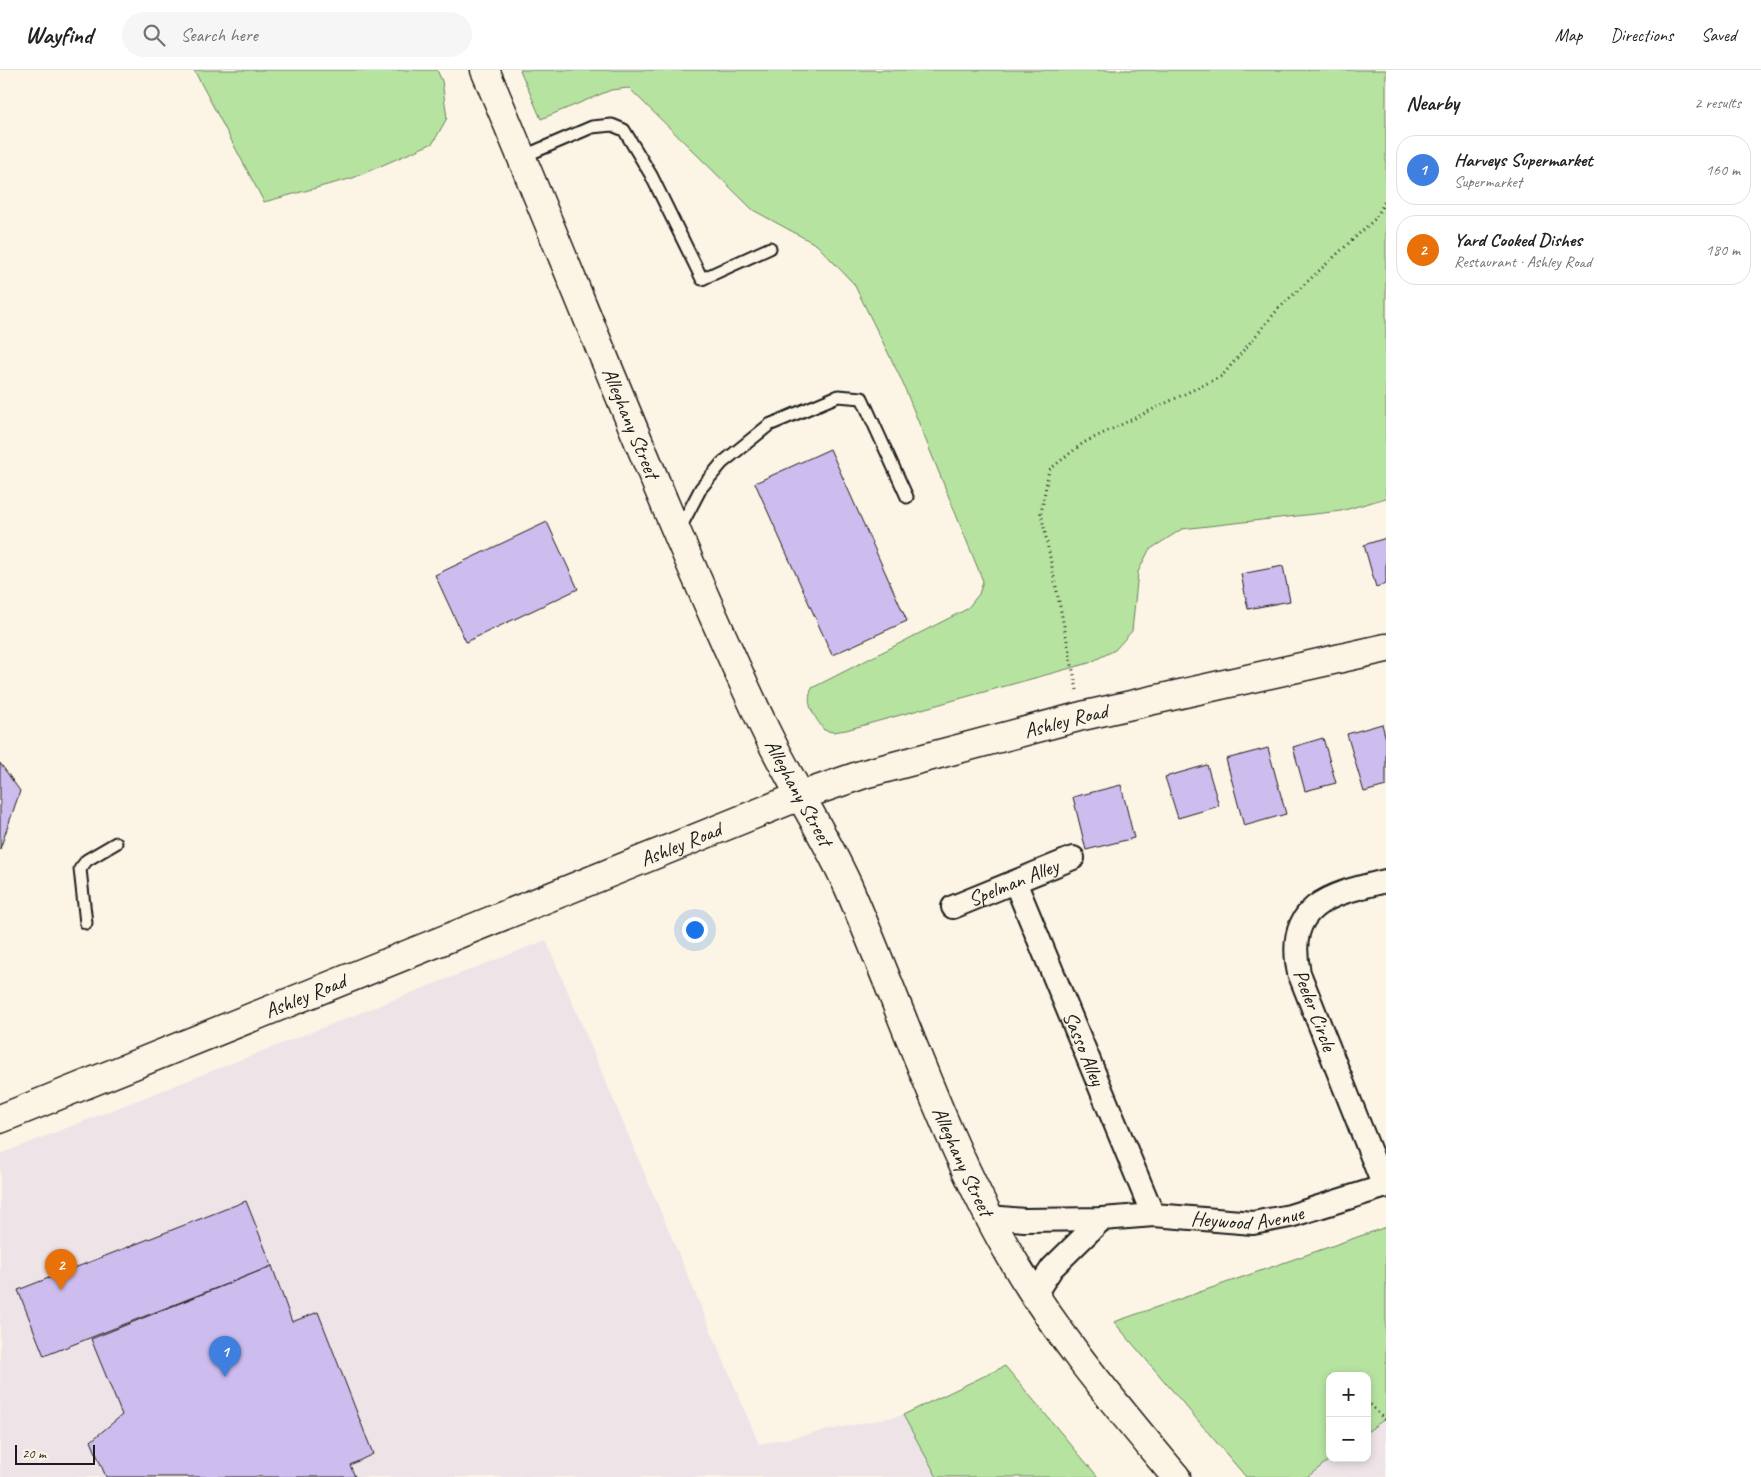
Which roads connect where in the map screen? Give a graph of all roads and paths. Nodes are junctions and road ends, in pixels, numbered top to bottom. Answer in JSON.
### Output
{"nodes":[{"id":1,"x":485,"y":70,"type":"edge"},
{"id":2,"x":522,"y":157,"type":"junction"},
{"id":3,"x":1386,"y":199,"type":"edge"},
{"id":4,"x":770,"y":248,"type":"dead end"},
{"id":5,"x":907,"y":497,"type":"dead end"},
{"id":6,"x":677,"y":533,"type":"junction"},
{"id":7,"x":1386,"y":648,"type":"edge"},
{"id":8,"x":1082,"y":716,"type":"junction"},
{"id":9,"x":800,"y":796,"type":"junction"},
{"id":10,"x":116,"y":843,"type":"dead end"},
{"id":11,"x":1073,"y":858,"type":"dead end"},
{"id":12,"x":1386,"y":881,"type":"edge"},
{"id":13,"x":1014,"y":882,"type":"junction"},
{"id":14,"x":953,"y":907,"type":"dead end"},
{"id":15,"x":86,"y":923,"type":"dead end"},
{"id":16,"x":2,"y":1116,"type":"edge"},
{"id":17,"x":1385,"y":1186,"type":"edge"},
{"id":18,"x":1152,"y":1215,"type":"junction"},
{"id":19,"x":990,"y":1216,"type":"junction"},
{"id":20,"x":1102,"y":1219,"type":"junction"},
{"id":21,"x":1035,"y":1294,"type":"junction"},
{"id":22,"x":1371,"y":1405,"type":"edge"},
{"id":23,"x":1386,"y":1421,"type":"edge"},
{"id":24,"x":1176,"y":1477,"type":"edge"}],
"edges":[{"from":1,"to":2,"type":"street","name":"Alleghany Street"},
{"from":2,"to":4,"type":"lane"},
{"from":2,"to":6,"type":"street","name":"Alleghany Street"},
{"from":3,"to":8,"type":"path"},
{"from":5,"to":6,"type":"lane"},
{"from":6,"to":9,"type":"street","name":"Alleghany Street"},
{"from":7,"to":8,"type":"street","name":"Ashley Road"},
{"from":8,"to":9,"type":"street","name":"Ashley Road"},
{"from":9,"to":16,"type":"street","name":"Ashley Road"},
{"from":9,"to":19,"type":"street","name":"Alleghany Street"},
{"from":10,"to":15,"type":"lane"},
{"from":11,"to":13,"type":"street","name":"Spelman Alley"},
{"from":12,"to":17,"type":"street","name":"Peeler Circle"},
{"from":13,"to":14,"type":"street","name":"Spelman Alley"},
{"from":13,"to":18,"type":"street","name":"Sasso Alley"},
{"from":17,"to":18,"type":"street","name":"Heywood Avenue"},
{"from":18,"to":20,"type":"street","name":"Heywood Avenue"},
{"from":19,"to":20,"type":"street","name":"Heywood Avenue"},
{"from":19,"to":21,"type":"street","name":"Alleghany Street"},
{"from":20,"to":21,"type":"street"},
{"from":21,"to":24,"type":"street","name":"Alleghany Street"},
{"from":22,"to":23,"type":"path"}]}
